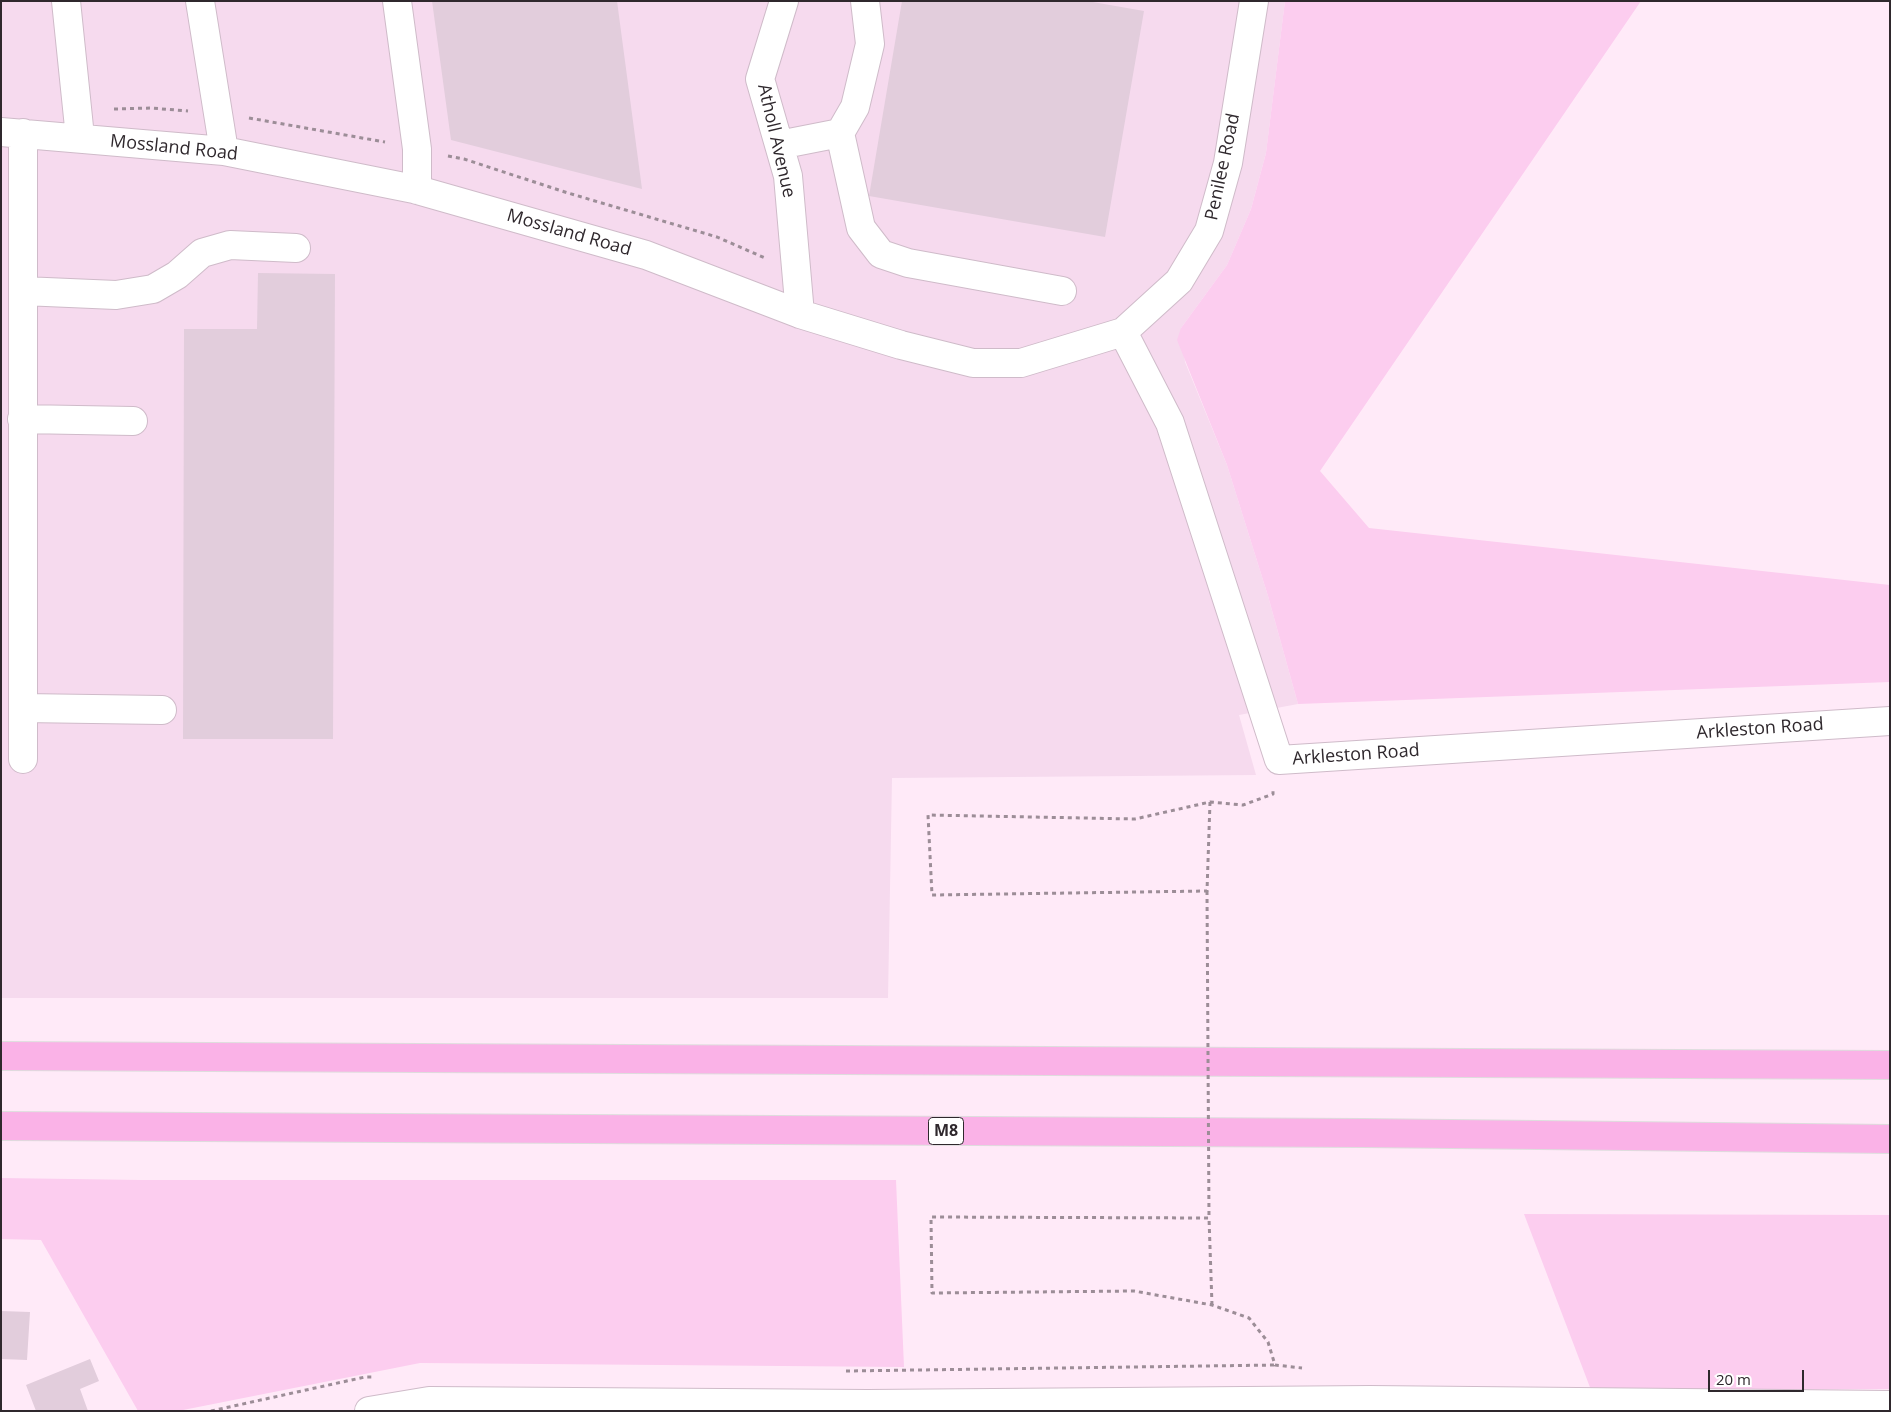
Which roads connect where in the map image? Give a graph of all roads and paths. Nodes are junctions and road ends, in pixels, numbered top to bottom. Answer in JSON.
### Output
{"nodes":[{"id":1,"x":66,"y":1,"type":"edge"},
{"id":2,"x":200,"y":1,"type":"edge"},
{"id":3,"x":396,"y":1,"type":"edge"},
{"id":4,"x":784,"y":1,"type":"edge"},
{"id":5,"x":865,"y":1,"type":"edge"},
{"id":6,"x":1254,"y":1,"type":"edge"},
{"id":7,"x":12,"y":132,"type":"edge"},
{"id":8,"x":840,"y":133,"type":"junction"},
{"id":9,"x":80,"y":137,"type":"junction"},
{"id":10,"x":779,"y":145,"type":"junction"},
{"id":11,"x":224,"y":151,"type":"junction"},
{"id":12,"x":417,"y":190,"type":"junction"},
{"id":13,"x":296,"y":248,"type":"dead end"},
{"id":14,"x":23,"y":291,"type":"junction"},
{"id":15,"x":1062,"y":291,"type":"dead end"},
{"id":16,"x":800,"y":314,"type":"junction"},
{"id":17,"x":1123,"y":332,"type":"junction"},
{"id":18,"x":22,"y":419,"type":"junction"},
{"id":19,"x":133,"y":421,"type":"dead end"},
{"id":20,"x":23,"y":708,"type":"junction"},
{"id":21,"x":162,"y":710,"type":"dead end"},
{"id":22,"x":1890,"y":721,"type":"edge"},
{"id":23,"x":23,"y":759,"type":"dead end"},
{"id":24,"x":1278,"y":760,"type":"junction"},
{"id":25,"x":1210,"y":802,"type":"junction"},
{"id":26,"x":1207,"y":891,"type":"junction"},
{"id":27,"x":1,"y":1056,"type":"edge"},
{"id":28,"x":1890,"y":1065,"type":"edge"},
{"id":29,"x":1,"y":1126,"type":"edge"},
{"id":30,"x":1890,"y":1139,"type":"edge"},
{"id":31,"x":1209,"y":1218,"type":"junction"},
{"id":32,"x":1212,"y":1305,"type":"junction"},
{"id":33,"x":1305,"y":1368,"type":"dead end"},
{"id":34,"x":1890,"y":1405,"type":"edge"},
{"id":35,"x":1645,"y":1407,"type":"edge"},
{"id":36,"x":369,"y":1411,"type":"edge"}],
"edges":[{"from":1,"to":9,"type":"street"},
{"from":2,"to":11,"type":"street"},
{"from":3,"to":12,"type":"street"},
{"from":4,"to":10,"type":"street","name":"Atholl Avenue"},
{"from":5,"to":8,"type":"street"},
{"from":6,"to":17,"type":"street","name":"Penilee Road"},
{"from":7,"to":9,"type":"street","name":"Mossland Road"},
{"from":7,"to":14,"type":"street"},
{"from":8,"to":10,"type":"street"},
{"from":8,"to":15,"type":"street"},
{"from":9,"to":11,"type":"street","name":"Mossland Road"},
{"from":10,"to":16,"type":"street","name":"Atholl Avenue"},
{"from":11,"to":12,"type":"street","name":"Mossland Road"},
{"from":12,"to":16,"type":"street","name":"Mossland Road"},
{"from":13,"to":14,"type":"street"},
{"from":14,"to":18,"type":"street"},
{"from":16,"to":17,"type":"street","name":"Mossland Road"},
{"from":17,"to":24,"type":"street","name":"Arkleston Road"},
{"from":18,"to":19,"type":"street"},
{"from":18,"to":20,"type":"street"},
{"from":20,"to":21,"type":"street"},
{"from":20,"to":23,"type":"street"},
{"from":22,"to":24,"type":"street","name":"Arkleston Road"},
{"from":24,"to":25,"type":"path"},
{"from":25,"to":26,"type":"path"},
{"from":25,"to":26,"type":"path"},
{"from":26,"to":31,"type":"path","bridge":true},
{"from":27,"to":28,"type":"highway"},
{"from":29,"to":30,"type":"highway","number":"M8"},
{"from":31,"to":32,"type":"path"},
{"from":31,"to":32,"type":"path"},
{"from":32,"to":33,"type":"path"},
{"from":34,"to":35,"type":"street"},
{"from":35,"to":36,"type":"street"}]}
